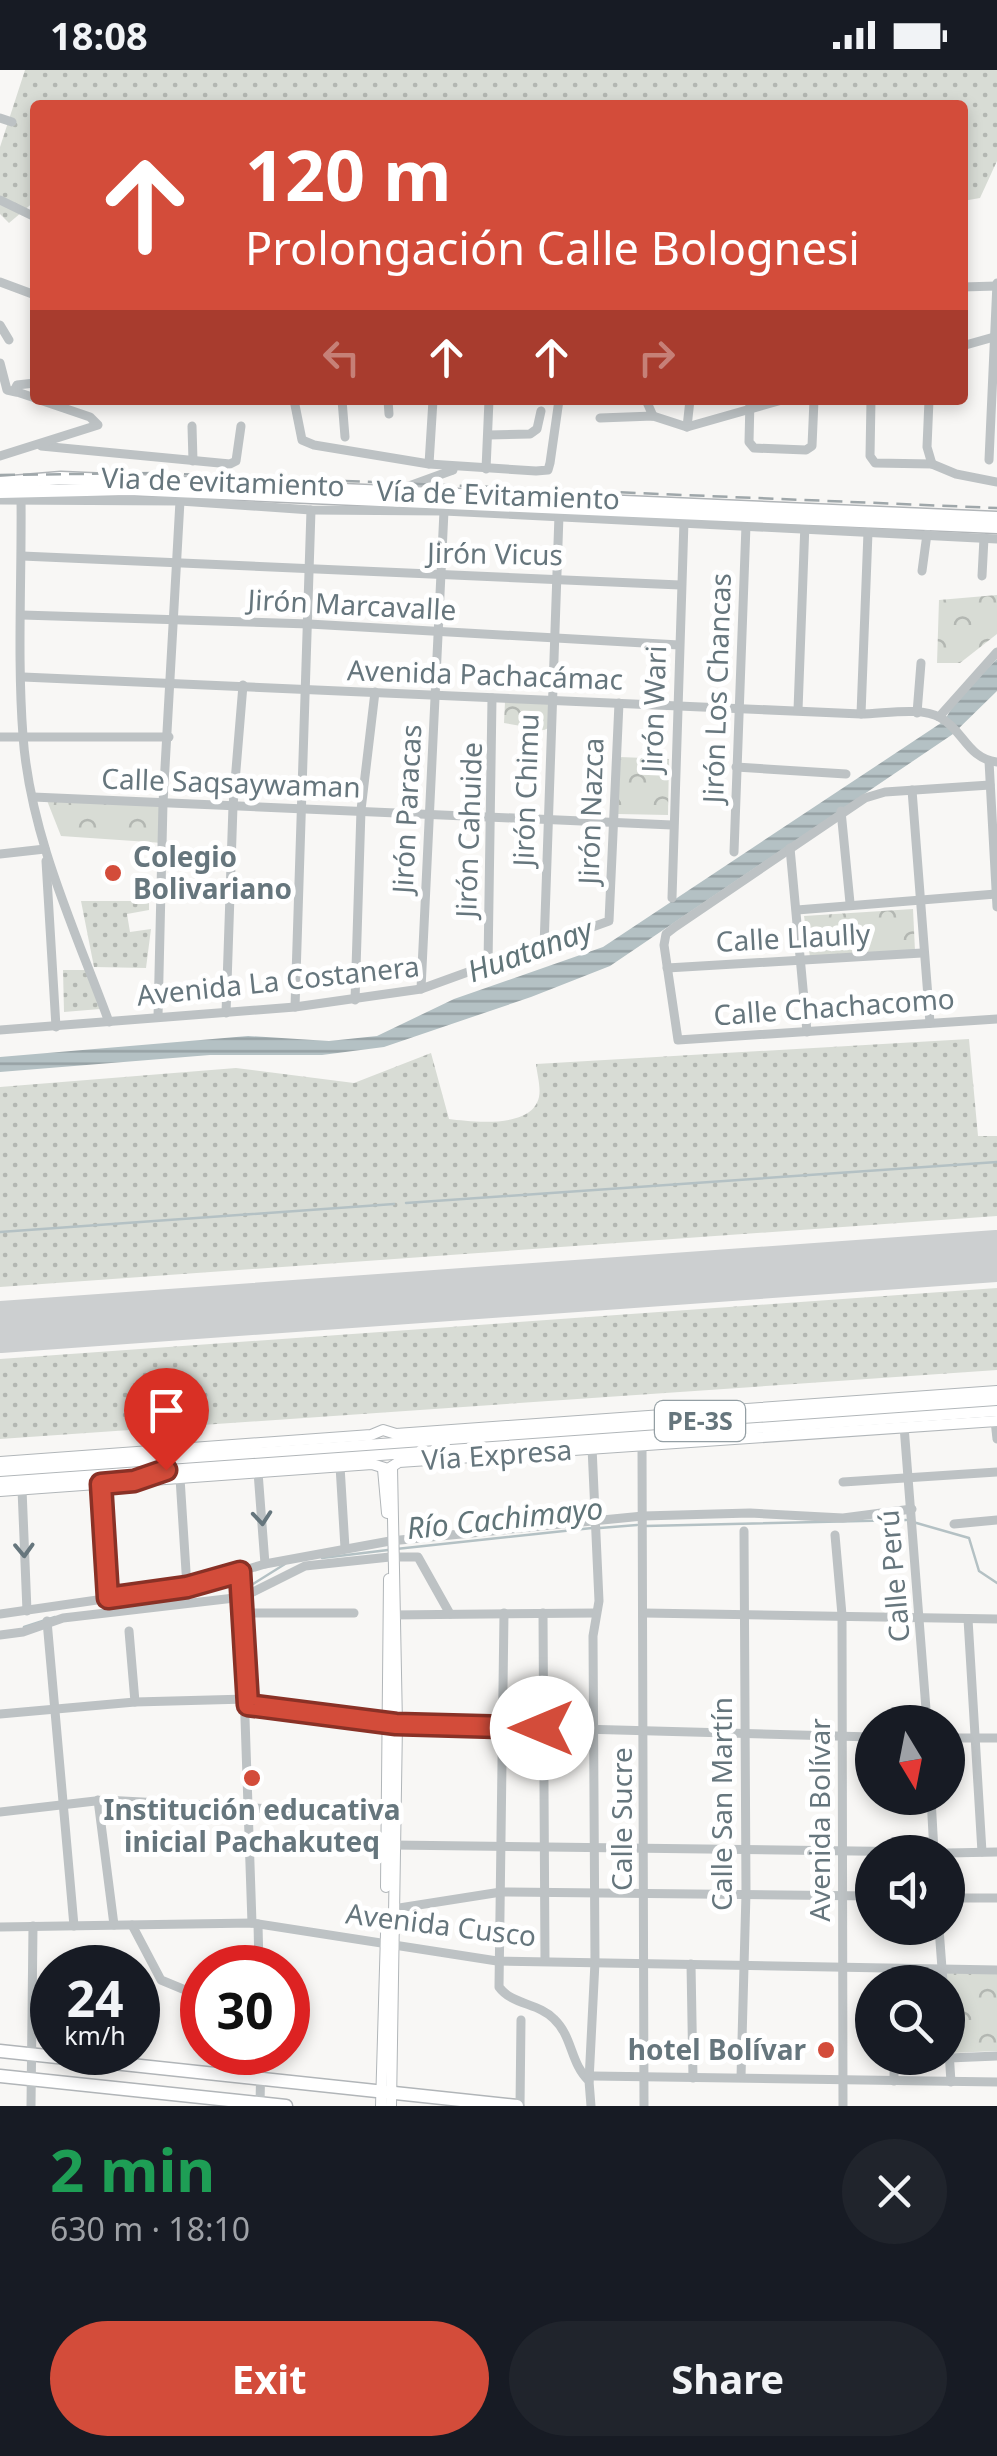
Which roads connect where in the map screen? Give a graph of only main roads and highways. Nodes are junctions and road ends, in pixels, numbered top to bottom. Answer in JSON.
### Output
{"nodes":[{"id":1,"x":0,"y":482,"type":"edge"},
{"id":2,"x":0,"y":492,"type":"edge"},
{"id":3,"x":997,"y":518,"type":"edge"},
{"id":4,"x":997,"y":528,"type":"edge"},
{"id":5,"x":997,"y":1391,"type":"edge"},
{"id":6,"x":997,"y":1400,"type":"edge"},
{"id":7,"x":795,"y":1406,"type":"junction"},
{"id":8,"x":717,"y":1411,"type":"junction"},
{"id":9,"x":825,"y":1418,"type":"junction"},
{"id":10,"x":996,"y":1418,"type":"edge"},
{"id":11,"x":686,"y":1426,"type":"junction"},
{"id":12,"x":795,"y":1434,"type":"junction"},
{"id":13,"x":719,"y":1438,"type":"junction"},
{"id":14,"x":131,"y":1453,"type":"junction"},
{"id":15,"x":385,"y":1453,"type":"junction"},
{"id":16,"x":166,"y":1465,"type":"junction"},
{"id":17,"x":1,"y":1477,"type":"edge"},
{"id":18,"x":134,"y":1481,"type":"junction"},
{"id":19,"x":36,"y":1488,"type":"junction"},
{"id":20,"x":390,"y":1846,"type":"junction"},
{"id":21,"x":390,"y":1941,"type":"junction"},
{"id":22,"x":0,"y":2051,"type":"edge"},
{"id":23,"x":30,"y":2055,"type":"edge"},
{"id":24,"x":160,"y":2068,"type":"edge"},
{"id":25,"x":129,"y":2075,"type":"edge"},
{"id":26,"x":0,"y":2076,"type":"edge"},
{"id":27,"x":131,"y":2089,"type":"junction"},
{"id":28,"x":386,"y":2099,"type":"edge"},
{"id":29,"x":260,"y":2105,"type":"edge"},
{"id":30,"x":286,"y":2106,"type":"edge"},
{"id":31,"x":518,"y":2106,"type":"edge"}],
"edges":[{"from":1,"to":3,"type":"highway","name":"Vía de Evitamiento"},
{"from":2,"to":4,"type":"highway","name":"Vía de Evitamiento"},
{"from":5,"to":7,"type":"main road","name":"Vía Expresa","number":"PE-3S"},
{"from":6,"to":9,"type":"main road","name":"Vía Expresa","number":"PE-3S"},
{"from":7,"to":8,"type":"main road","name":"Vía Expresa","number":"PE-3S"},
{"from":7,"to":9,"type":"main road"},
{"from":8,"to":11,"type":"main road"},
{"from":8,"to":15,"type":"main road","name":"Vía Expresa","number":"PE-3S"},
{"from":9,"to":10,"type":"main road","name":"Vía Expresa","number":"PE-3S"},
{"from":9,"to":11,"type":"main road","name":"Vía Expresa","number":"PE-3S"},
{"from":9,"to":12,"type":"main road"},
{"from":10,"to":12,"type":"main road","name":"Vía Expresa","number":"PE-3S"},
{"from":11,"to":13,"type":"main road"},
{"from":11,"to":15,"type":"main road","name":"Vía Expresa","number":"PE-3S"},
{"from":12,"to":13,"type":"main road","name":"Vía Expresa","number":"PE-3S"},
{"from":13,"to":15,"type":"main road","name":"Vía Expresa","number":"PE-3S"},
{"from":14,"to":15,"type":"main road","name":"Vía Expresa","number":"PE-3S"},
{"from":14,"to":16,"type":"main road"},
{"from":14,"to":17,"type":"main road","name":"Vía Expresa","number":"PE-3S"},
{"from":15,"to":16,"type":"main road","name":"Vía Expresa","number":"PE-3S"},
{"from":15,"to":18,"type":"main road","name":"Vía Expresa","number":"PE-3S"},
{"from":15,"to":20,"type":"main road"},
{"from":16,"to":17,"type":"main road","name":"Vía Expresa","number":"PE-3S"},
{"from":16,"to":18,"type":"main road"},
{"from":17,"to":19,"type":"main road"},
{"from":17,"to":19,"type":"main road","name":"Vía Expresa","number":"PE-3S"},
{"from":18,"to":19,"type":"main road","name":"Vía Expresa","number":"PE-3S"},
{"from":20,"to":21,"type":"main road"},
{"from":20,"to":21,"type":"main road"},
{"from":21,"to":28,"type":"main road"},
{"from":22,"to":23,"type":"highway"},
{"from":24,"to":28,"type":"highway"},
{"from":25,"to":27,"type":"highway"},
{"from":26,"to":27,"type":"highway"},
{"from":27,"to":29,"type":"highway"},
{"from":28,"to":31,"type":"highway"},
{"from":29,"to":30,"type":"highway"}]}
